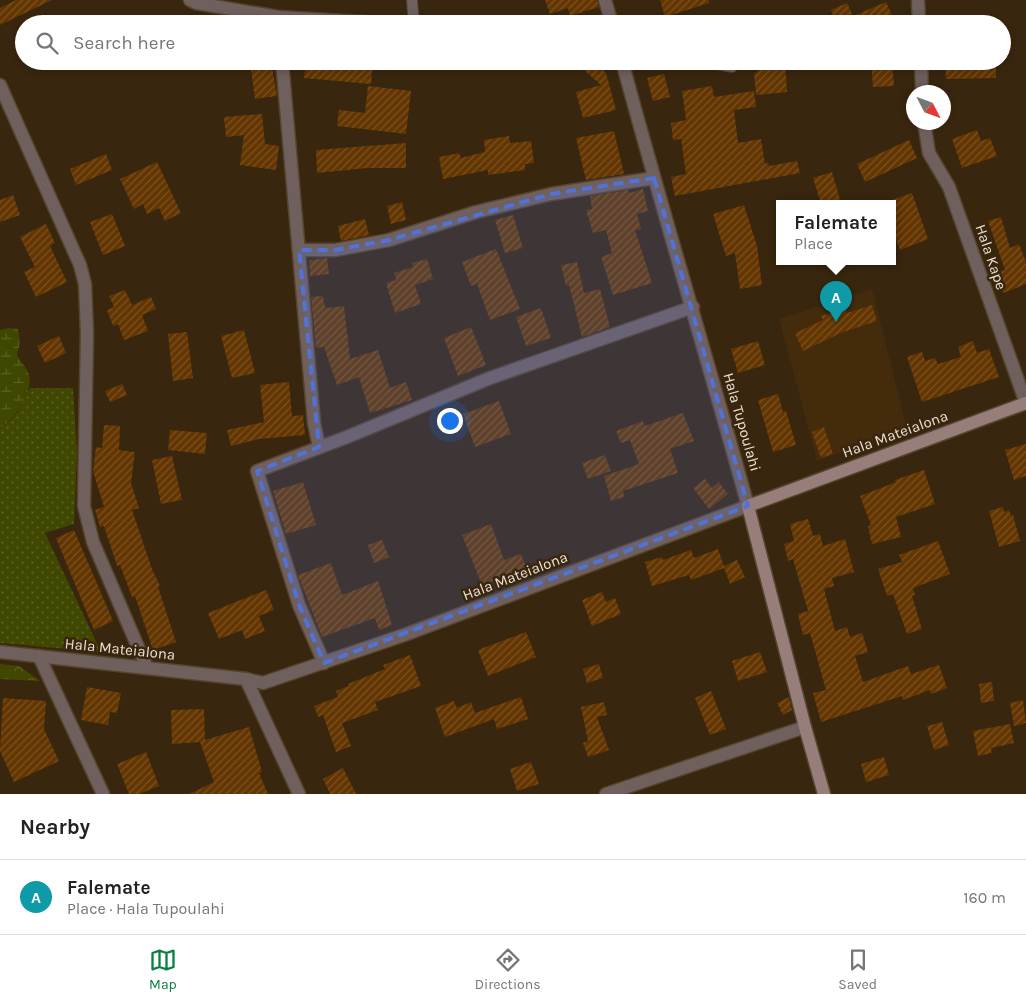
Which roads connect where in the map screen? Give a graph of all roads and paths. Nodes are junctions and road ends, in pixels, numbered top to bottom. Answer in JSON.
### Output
{"nodes":[{"id":1,"x":412,"y":0,"type":"edge"},
{"id":2,"x":605,"y":0,"type":"edge"},
{"id":3,"x":918,"y":0,"type":"edge"},
{"id":4,"x":194,"y":1,"type":"edge"},
{"id":5,"x":253,"y":15,"type":"edge"},
{"id":6,"x":413,"y":15,"type":"edge"},
{"id":7,"x":609,"y":15,"type":"edge"},
{"id":8,"x":919,"y":15,"type":"edge"},
{"id":9,"x":283,"y":70,"type":"edge"},
{"id":10,"x":624,"y":70,"type":"edge"},
{"id":11,"x":921,"y":70,"type":"edge"},
{"id":12,"x":922,"y":85,"type":"edge"},
{"id":13,"x":0,"y":86,"type":"edge"},
{"id":14,"x":925,"y":130,"type":"edge"},
{"id":15,"x":654,"y":178,"type":"junction"},
{"id":16,"x":299,"y":250,"type":"junction"},
{"id":17,"x":693,"y":307,"type":"junction"},
{"id":18,"x":1026,"y":403,"type":"edge"},
{"id":19,"x":319,"y":447,"type":"junction"},
{"id":20,"x":748,"y":506,"type":"junction"},
{"id":21,"x":0,"y":652,"type":"edge"},
{"id":22,"x":38,"y":656,"type":"junction"},
{"id":23,"x":324,"y":663,"type":"junction"},
{"id":24,"x":146,"y":668,"type":"junction"},
{"id":25,"x":246,"y":678,"type":"junction"},
{"id":26,"x":805,"y":727,"type":"junction"},
{"id":27,"x":103,"y":794,"type":"edge"},
{"id":28,"x":299,"y":794,"type":"edge"},
{"id":29,"x":606,"y":794,"type":"edge"},
{"id":30,"x":824,"y":794,"type":"edge"}],
"edges":[{"from":1,"to":6,"type":"lane"},
{"from":2,"to":7,"type":"street"},
{"from":3,"to":8,"type":"street"},
{"from":4,"to":5,"type":"street"},
{"from":9,"to":16,"type":"street"},
{"from":10,"to":15,"type":"street","name":"Hala Tupoulahi"},
{"from":11,"to":12,"type":"street"},
{"from":13,"to":24,"type":"street"},
{"from":14,"to":18,"type":"street","name":"Hala Kape"},
{"from":15,"to":16,"type":"street"},
{"from":15,"to":17,"type":"street","name":"Hala Tupoulahi"},
{"from":16,"to":19,"type":"street"},
{"from":17,"to":19,"type":"street"},
{"from":17,"to":20,"type":"street","name":"Hala Tupoulahi"},
{"from":18,"to":20,"type":"main road","name":"Hala Mateialona"},
{"from":19,"to":23,"type":"street"},
{"from":20,"to":23,"type":"street","name":"Hala Mateialona"},
{"from":20,"to":26,"type":"main road","name":"Hala Tupoulahi"},
{"from":21,"to":22,"type":"street","name":"Hala Mateialona"},
{"from":22,"to":24,"type":"street","name":"Hala Mateialona"},
{"from":22,"to":27,"type":"street"},
{"from":23,"to":25,"type":"street","name":"Hala Mateialona"},
{"from":24,"to":25,"type":"street","name":"Hala Mateialona"},
{"from":25,"to":28,"type":"street"},
{"from":26,"to":29,"type":"street"},
{"from":26,"to":30,"type":"main road","name":"Hala Tupoulahi"}]}
